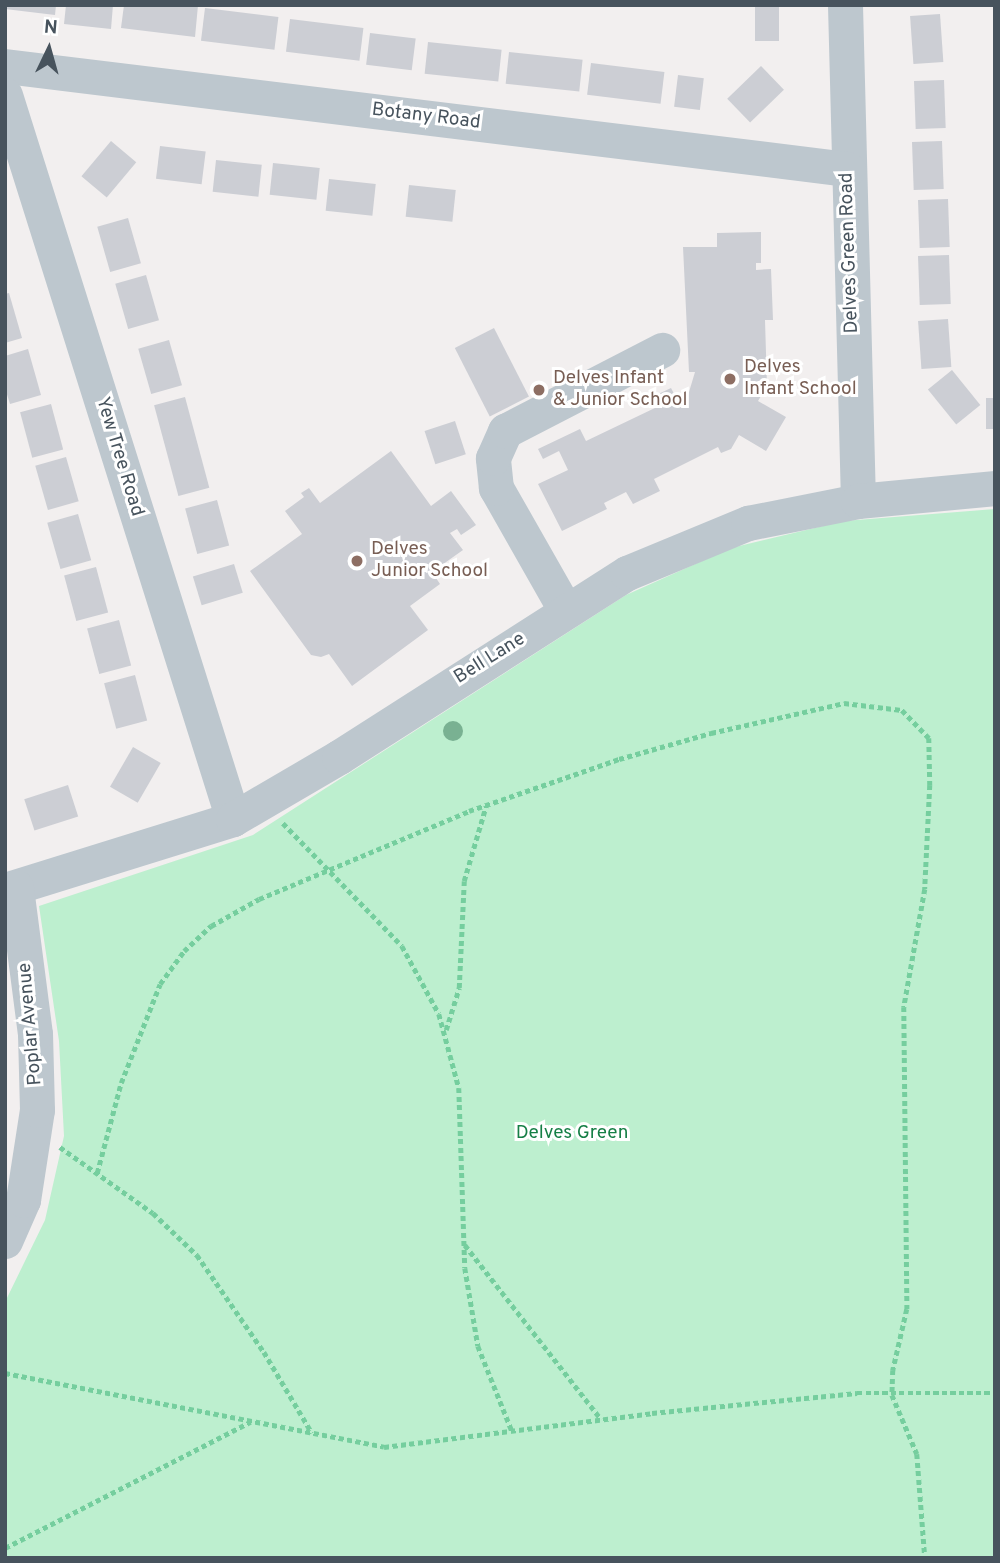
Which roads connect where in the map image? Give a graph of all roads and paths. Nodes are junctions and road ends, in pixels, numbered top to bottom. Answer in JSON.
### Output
{"nodes":[{"id":1,"x":845,"y":5,"type":"edge"},
{"id":2,"x":5,"y":66,"type":"edge"},
{"id":3,"x":5,"y":95,"type":"edge"},
{"id":4,"x":848,"y":169,"type":"junction"},
{"id":5,"x":662,"y":351,"type":"dead end"},
{"id":6,"x":995,"y":488,"type":"edge"},
{"id":7,"x":858,"y":501,"type":"junction"},
{"id":8,"x":566,"y":611,"type":"junction"},
{"id":9,"x":486,"y":805,"type":"junction"},
{"id":10,"x":248,"y":811,"type":"junction"},
{"id":11,"x":332,"y":871,"type":"junction"},
{"id":12,"x":10,"y":889,"type":"edge"},
{"id":13,"x":15,"y":962,"type":"edge"},
{"id":14,"x":446,"y":1031,"type":"junction"},
{"id":15,"x":34,"y":1128,"type":"junction"},
{"id":16,"x":97,"y":1173,"type":"junction"},
{"id":17,"x":5,"y":1241,"type":"edge"},
{"id":18,"x":464,"y":1244,"type":"junction"},
{"id":19,"x":5,"y":1373,"type":"edge"},
{"id":20,"x":995,"y":1393,"type":"edge"},
{"id":21,"x":892,"y":1395,"type":"junction"},
{"id":22,"x":601,"y":1419,"type":"junction"},
{"id":23,"x":251,"y":1421,"type":"junction"},
{"id":24,"x":512,"y":1431,"type":"junction"},
{"id":25,"x":312,"y":1433,"type":"junction"},
{"id":26,"x":5,"y":1548,"type":"edge"},
{"id":27,"x":925,"y":1558,"type":"edge"}],
"edges":[{"from":1,"to":4,"type":"street","name":"Delves Green Road"},
{"from":2,"to":4,"type":"street","name":"Botany Road"},
{"from":3,"to":10,"type":"street","name":"Yew Tree Road"},
{"from":4,"to":7,"type":"street","name":"Delves Green Road"},
{"from":5,"to":8,"type":"street"},
{"from":6,"to":7,"type":"street","name":"Bell Lane"},
{"from":7,"to":8,"type":"street","name":"Bell Lane"},
{"from":8,"to":10,"type":"street","name":"Bell Lane"},
{"from":9,"to":11,"type":"path"},
{"from":9,"to":14,"type":"path"},
{"from":9,"to":21,"type":"path"},
{"from":10,"to":11,"type":"path"},
{"from":10,"to":12,"type":"street","name":"Bell Lane"},
{"from":11,"to":14,"type":"path"},
{"from":11,"to":16,"type":"path"},
{"from":12,"to":13,"type":"street","name":"Poplar Avenue"},
{"from":13,"to":15,"type":"street","name":"Poplar Avenue"},
{"from":14,"to":18,"type":"path"},
{"from":15,"to":16,"type":"path"},
{"from":15,"to":17,"type":"street","name":"Poplar Avenue"},
{"from":16,"to":25,"type":"path"},
{"from":18,"to":22,"type":"path"},
{"from":18,"to":24,"type":"path"},
{"from":19,"to":23,"type":"path"},
{"from":20,"to":21,"type":"path"},
{"from":21,"to":22,"type":"path"},
{"from":21,"to":27,"type":"path"},
{"from":22,"to":24,"type":"path"},
{"from":23,"to":25,"type":"path"},
{"from":23,"to":26,"type":"path"},
{"from":24,"to":25,"type":"path"}]}
